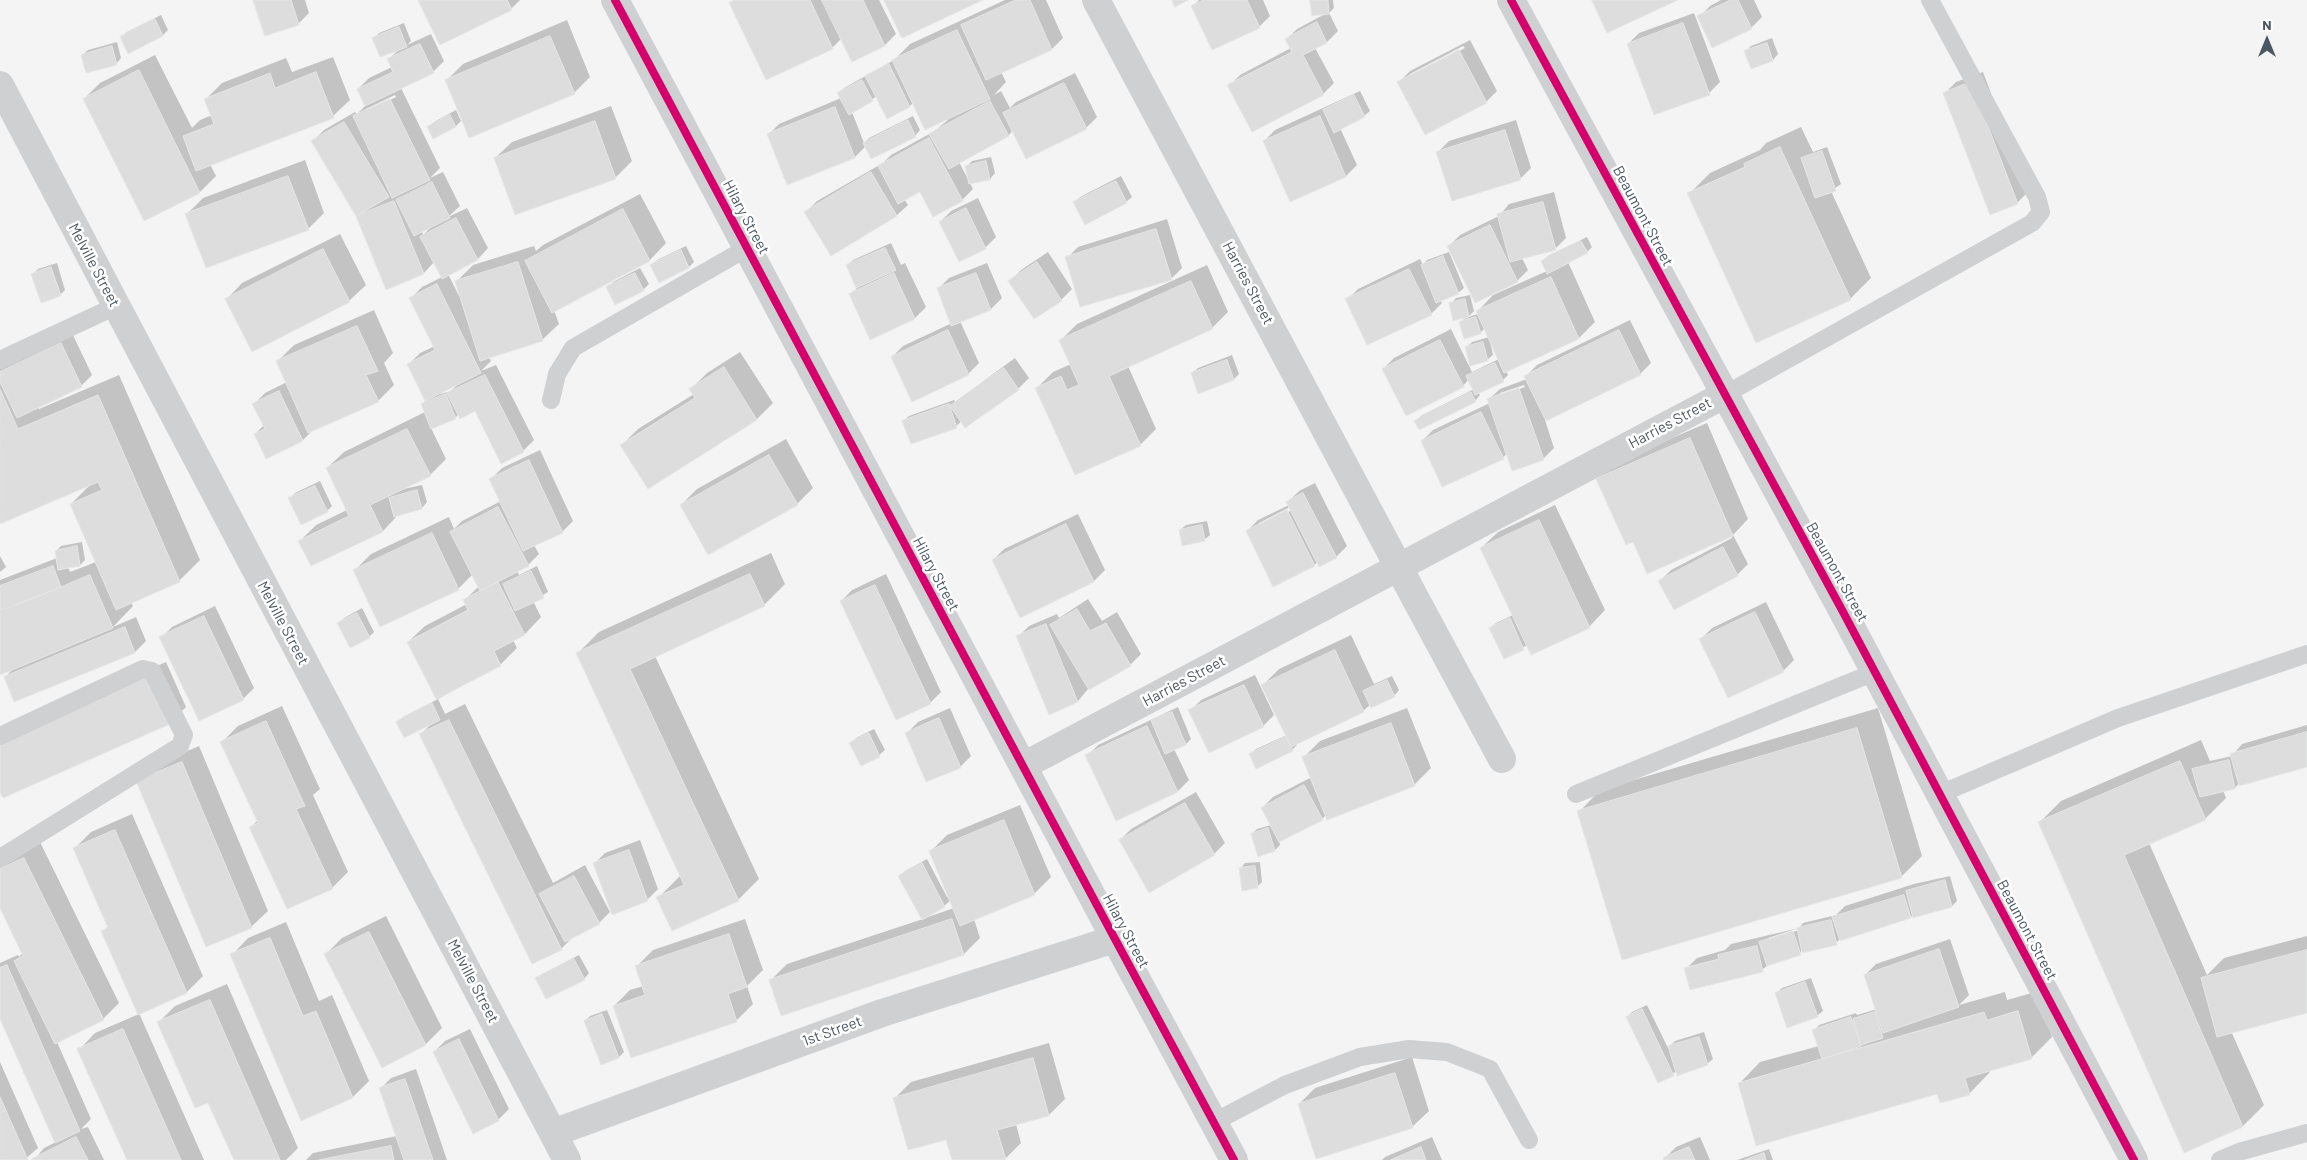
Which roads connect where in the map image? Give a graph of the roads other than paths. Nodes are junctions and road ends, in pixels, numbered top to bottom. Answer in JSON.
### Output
{"nodes":[{"id":1,"x":615,"y":0,"type":"edge"},
{"id":2,"x":1096,"y":0,"type":"edge"},
{"id":3,"x":1511,"y":0,"type":"edge"},
{"id":4,"x":1930,"y":0,"type":"edge"},
{"id":5,"x":0,"y":86,"type":"edge"},
{"id":6,"x":747,"y":248,"type":"junction"},
{"id":7,"x":116,"y":306,"type":"junction"},
{"id":8,"x":0,"y":360,"type":"edge"},
{"id":9,"x":1724,"y":395,"type":"junction"},
{"id":10,"x":551,"y":400,"type":"dead end"},
{"id":11,"x":1397,"y":567,"type":"junction"},
{"id":12,"x":2307,"y":654,"type":"edge"},
{"id":13,"x":1875,"y":672,"type":"junction"},
{"id":14,"x":0,"y":736,"type":"edge"},
{"id":15,"x":1502,"y":759,"type":"dead end"},
{"id":16,"x":1023,"y":766,"type":"junction"},
{"id":17,"x":1576,"y":794,"type":"dead end"},
{"id":18,"x":1940,"y":794,"type":"junction"},
{"id":19,"x":0,"y":858,"type":"edge"},
{"id":20,"x":1115,"y":939,"type":"junction"},
{"id":21,"x":1214,"y":1122,"type":"junction"},
{"id":22,"x":553,"y":1133,"type":"junction"},
{"id":23,"x":2307,"y":1133,"type":"edge"},
{"id":24,"x":1528,"y":1140,"type":"dead end"},
{"id":25,"x":568,"y":1160,"type":"edge"},
{"id":26,"x":1234,"y":1160,"type":"edge"},
{"id":27,"x":2134,"y":1160,"type":"edge"},
{"id":28,"x":2220,"y":1160,"type":"edge"}],
"edges":[{"from":1,"to":6,"type":"street","name":"Hilary Street"},
{"from":2,"to":11,"type":"street","name":"Harries Street"},
{"from":3,"to":9,"type":"street","name":"Beaumont Street"},
{"from":4,"to":9,"type":"lane","name":"Harries Street"},
{"from":5,"to":7,"type":"street","name":"Melville Street"},
{"from":6,"to":10,"type":"lane"},
{"from":6,"to":16,"type":"street","name":"Hilary Street"},
{"from":7,"to":8,"type":"lane"},
{"from":7,"to":22,"type":"street","name":"Melville Street"},
{"from":9,"to":11,"type":"street","name":"Harries Street"},
{"from":9,"to":13,"type":"street","name":"Beaumont Street"},
{"from":11,"to":15,"type":"street","name":"Harries Street"},
{"from":11,"to":16,"type":"street","name":"Harries Street"},
{"from":12,"to":18,"type":"lane"},
{"from":13,"to":17,"type":"lane"},
{"from":13,"to":18,"type":"street","name":"Beaumont Street"},
{"from":14,"to":19,"type":"lane"},
{"from":16,"to":20,"type":"street","name":"Hilary Street"},
{"from":18,"to":27,"type":"street","name":"Beaumont Street"},
{"from":20,"to":21,"type":"street","name":"Hilary Street"},
{"from":20,"to":22,"type":"street","name":"1st Street"},
{"from":21,"to":24,"type":"lane"},
{"from":21,"to":26,"type":"street","name":"Hilary Street"},
{"from":22,"to":25,"type":"street","name":"Melville Street"},
{"from":23,"to":28,"type":"lane"}]}
